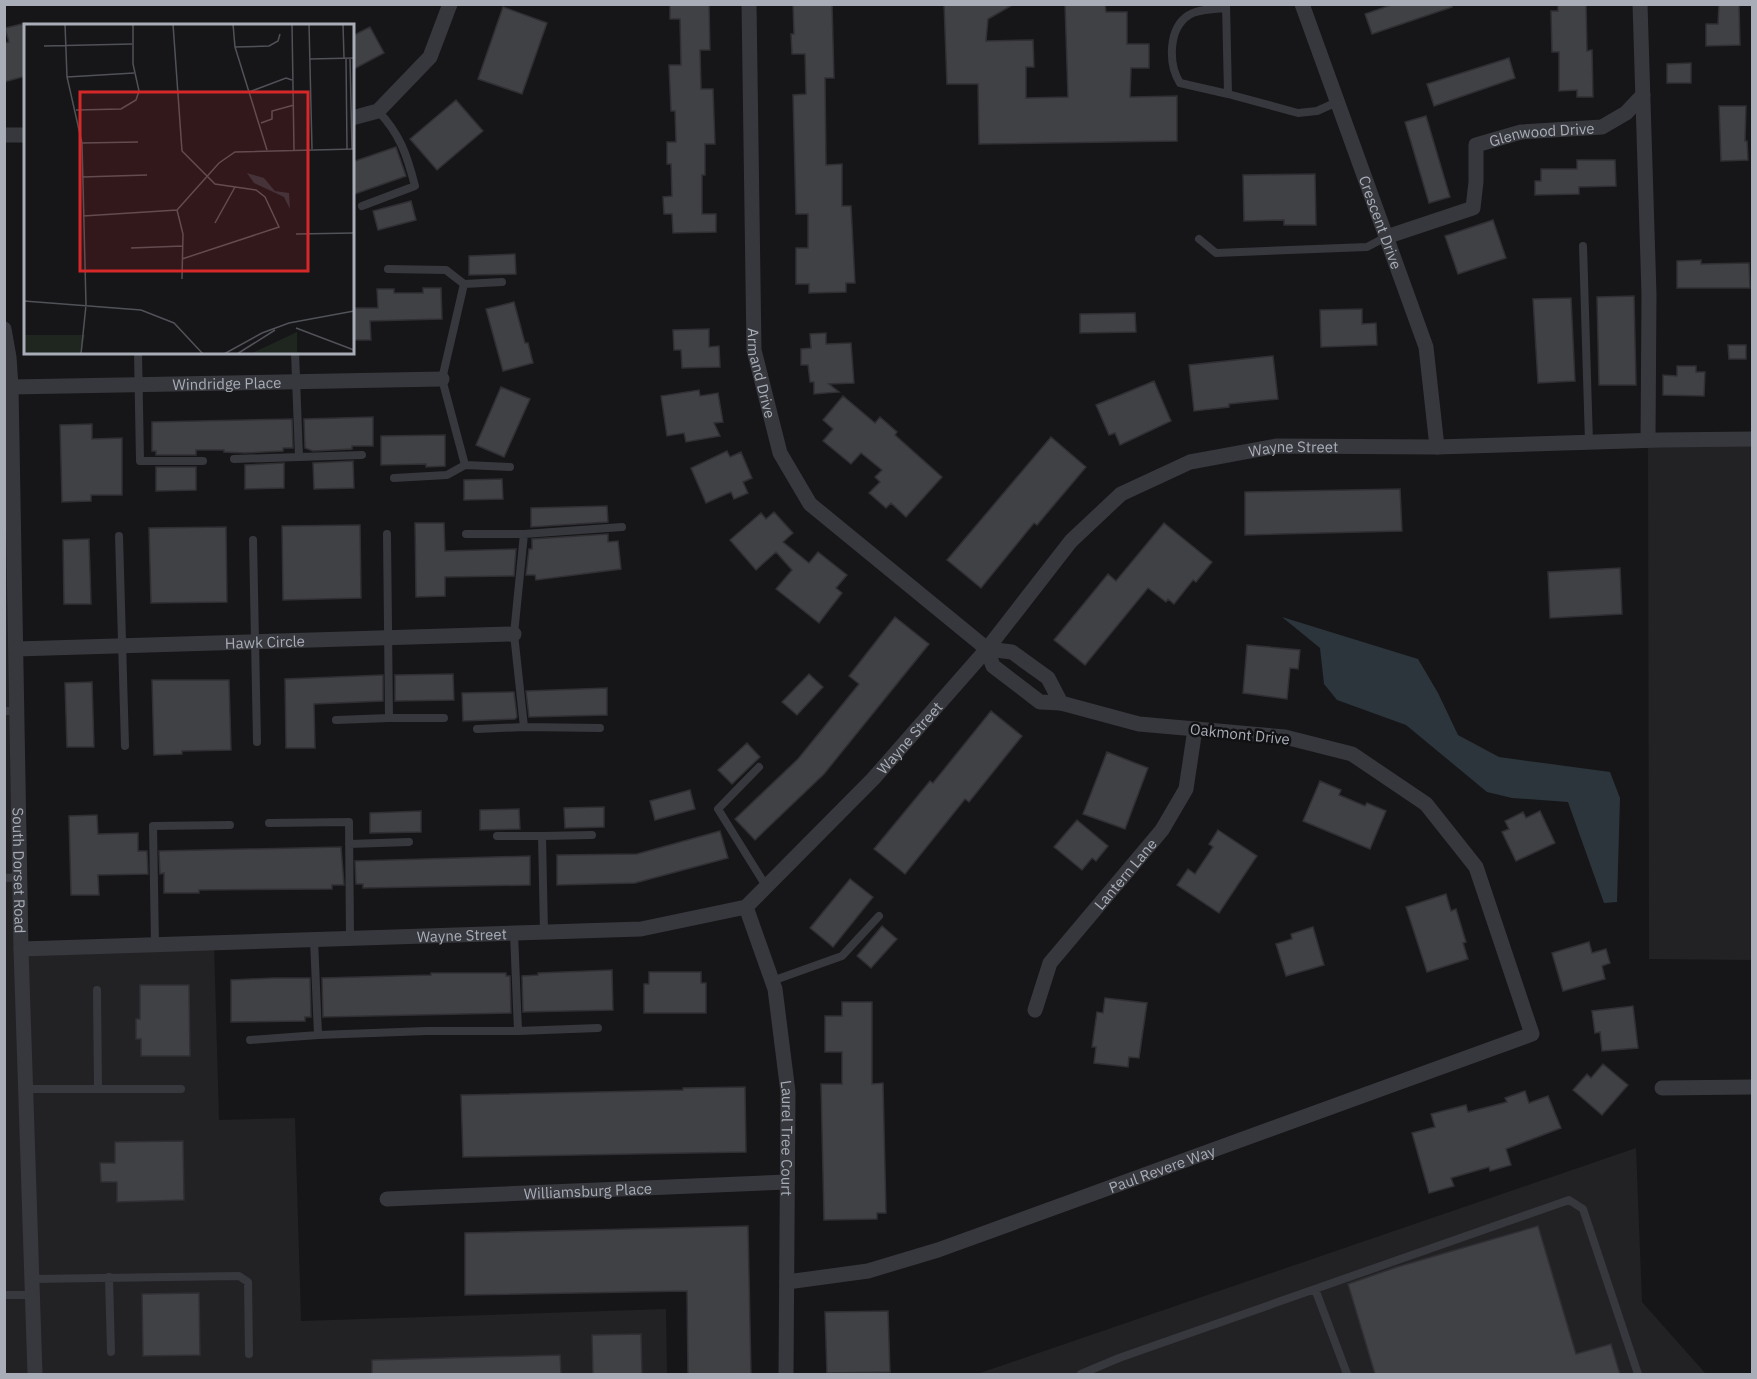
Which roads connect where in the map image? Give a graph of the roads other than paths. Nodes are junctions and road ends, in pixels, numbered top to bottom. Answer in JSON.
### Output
{"nodes":[{"id":1,"x":450,"y":4,"type":"edge"},
{"id":2,"x":749,"y":4,"type":"edge"},
{"id":3,"x":1302,"y":4,"type":"edge"},
{"id":4,"x":1640,"y":4,"type":"edge"},
{"id":5,"x":1226,"y":6,"type":"edge"},
{"id":6,"x":1228,"y":94,"type":"junction"},
{"id":7,"x":1643,"y":95,"type":"junction"},
{"id":8,"x":1337,"y":102,"type":"junction"},
{"id":9,"x":378,"y":111,"type":"junction"},
{"id":10,"x":354,"y":117,"type":"edge"},
{"id":11,"x":4,"y":135,"type":"edge"},
{"id":12,"x":24,"y":135,"type":"edge"},
{"id":13,"x":362,"y":206,"type":"dead end"},
{"id":14,"x":1386,"y":237,"type":"junction"},
{"id":15,"x":1199,"y":239,"type":"dead end"},
{"id":16,"x":1583,"y":246,"type":"dead end"},
{"id":17,"x":388,"y":269,"type":"dead end"},
{"id":18,"x":502,"y":282,"type":"dead end"},
{"id":19,"x":464,"y":284,"type":"junction"},
{"id":20,"x":4,"y":329,"type":"edge"},
{"id":21,"x":138,"y":354,"type":"edge"},
{"id":22,"x":295,"y":354,"type":"edge"},
{"id":23,"x":7,"y":357,"type":"edge"},
{"id":24,"x":442,"y":379,"type":"junction"},
{"id":25,"x":296,"y":382,"type":"junction"},
{"id":26,"x":139,"y":385,"type":"junction"},
{"id":27,"x":11,"y":387,"type":"junction"},
{"id":28,"x":1752,"y":439,"type":"edge"},
{"id":29,"x":1648,"y":440,"type":"junction"},
{"id":30,"x":1588,"y":443,"type":"junction"},
{"id":31,"x":1437,"y":447,"type":"junction"},
{"id":32,"x":362,"y":455,"type":"dead end"},
{"id":33,"x":299,"y":457,"type":"junction"},
{"id":34,"x":234,"y":459,"type":"dead end"},
{"id":35,"x":203,"y":461,"type":"dead end"},
{"id":36,"x":465,"y":465,"type":"junction"},
{"id":37,"x":510,"y":467,"type":"dead end"},
{"id":38,"x":394,"y":478,"type":"dead end"},
{"id":39,"x":622,"y":527,"type":"dead end"},
{"id":40,"x":387,"y":534,"type":"dead end"},
{"id":41,"x":466,"y":534,"type":"dead end"},
{"id":42,"x":524,"y":534,"type":"junction"},
{"id":43,"x":119,"y":536,"type":"dead end"},
{"id":44,"x":253,"y":540,"type":"dead end"},
{"id":45,"x":10,"y":595,"type":"edge"},
{"id":46,"x":514,"y":634,"type":"junction"},
{"id":47,"x":389,"y":638,"type":"junction"},
{"id":48,"x":256,"y":642,"type":"junction"},
{"id":49,"x":122,"y":646,"type":"junction"},
{"id":50,"x":16,"y":649,"type":"junction"},
{"id":51,"x":987,"y":649,"type":"junction"},
{"id":52,"x":1061,"y":703,"type":"junction"},
{"id":53,"x":11,"y":711,"type":"edge"},
{"id":54,"x":389,"y":718,"type":"junction"},
{"id":55,"x":444,"y":718,"type":"dead end"},
{"id":56,"x":336,"y":720,"type":"dead end"},
{"id":57,"x":524,"y":727,"type":"junction"},
{"id":58,"x":600,"y":728,"type":"dead end"},
{"id":59,"x":477,"y":729,"type":"dead end"},
{"id":60,"x":1195,"y":729,"type":"junction"},
{"id":61,"x":257,"y":742,"type":"dead end"},
{"id":62,"x":125,"y":746,"type":"dead end"},
{"id":63,"x":759,"y":767,"type":"dead end"},
{"id":64,"x":269,"y":823,"type":"dead end"},
{"id":65,"x":230,"y":825,"type":"dead end"},
{"id":66,"x":592,"y":835,"type":"dead end"},
{"id":67,"x":497,"y":836,"type":"dead end"},
{"id":68,"x":542,"y":836,"type":"junction"},
{"id":69,"x":409,"y":842,"type":"dead end"},
{"id":70,"x":349,"y":844,"type":"junction"},
{"id":71,"x":12,"y":877,"type":"edge"},
{"id":72,"x":766,"y":886,"type":"junction"},
{"id":73,"x":746,"y":907,"type":"junction"},
{"id":74,"x":879,"y":916,"type":"dead end"},
{"id":75,"x":544,"y":932,"type":"junction"},
{"id":76,"x":514,"y":933,"type":"junction"},
{"id":77,"x":350,"y":938,"type":"junction"},
{"id":78,"x":314,"y":939,"type":"junction"},
{"id":79,"x":155,"y":945,"type":"junction"},
{"id":80,"x":21,"y":949,"type":"junction"},
{"id":81,"x":772,"y":981,"type":"junction"},
{"id":82,"x":97,"y":990,"type":"dead end"},
{"id":83,"x":1035,"y":1010,"type":"dead end"},
{"id":84,"x":598,"y":1028,"type":"dead end"},
{"id":85,"x":518,"y":1031,"type":"junction"},
{"id":86,"x":1532,"y":1034,"type":"joint"},
{"id":87,"x":318,"y":1035,"type":"junction"},
{"id":88,"x":250,"y":1040,"type":"dead end"},
{"id":89,"x":1752,"y":1087,"type":"edge"},
{"id":90,"x":1662,"y":1088,"type":"dead end"},
{"id":91,"x":26,"y":1089,"type":"junction"},
{"id":92,"x":98,"y":1089,"type":"junction"},
{"id":93,"x":181,"y":1089,"type":"dead end"},
{"id":94,"x":787,"y":1182,"type":"junction"},
{"id":95,"x":387,"y":1199,"type":"dead end"},
{"id":96,"x":109,"y":1278,"type":"junction"},
{"id":97,"x":32,"y":1279,"type":"junction"},
{"id":98,"x":787,"y":1282,"type":"junction"},
{"id":99,"x":1315,"y":1289,"type":"junction"},
{"id":100,"x":4,"y":1295,"type":"edge"},
{"id":101,"x":32,"y":1295,"type":"junction"},
{"id":102,"x":111,"y":1352,"type":"dead end"},
{"id":103,"x":249,"y":1354,"type":"dead end"},
{"id":104,"x":35,"y":1374,"type":"edge"},
{"id":105,"x":786,"y":1374,"type":"edge"},
{"id":106,"x":1081,"y":1374,"type":"edge"},
{"id":107,"x":1344,"y":1374,"type":"edge"},
{"id":108,"x":1638,"y":1374,"type":"edge"}],
"edges":[{"from":1,"to":9,"type":"street"},
{"from":2,"to":51,"type":"street","name":"Armand Drive"},
{"from":3,"to":8,"type":"street","name":"Crescent Drive"},
{"from":4,"to":7,"type":"street"},
{"from":5,"to":6,"type":"lane"},
{"from":5,"to":6,"type":"lane"},
{"from":6,"to":8,"type":"lane"},
{"from":7,"to":14,"type":"street","name":"Glenwood Drive"},
{"from":7,"to":29,"type":"street"},
{"from":8,"to":14,"type":"street","name":"Crescent Drive"},
{"from":9,"to":10,"type":"street"},
{"from":9,"to":13,"type":"lane"},
{"from":11,"to":12,"type":"street"},
{"from":14,"to":15,"type":"lane"},
{"from":14,"to":31,"type":"street","name":"Crescent Drive"},
{"from":16,"to":30,"type":"lane"},
{"from":17,"to":19,"type":"lane"},
{"from":18,"to":19,"type":"lane"},
{"from":19,"to":24,"type":"lane"},
{"from":20,"to":23,"type":"street","name":"South Dorset Road"},
{"from":21,"to":26,"type":"lane"},
{"from":22,"to":25,"type":"lane"},
{"from":23,"to":27,"type":"street","name":"South Dorset Road"},
{"from":24,"to":25,"type":"street","name":"Windridge Place"},
{"from":24,"to":36,"type":"lane"},
{"from":25,"to":26,"type":"street","name":"Windridge Place"},
{"from":25,"to":33,"type":"lane"},
{"from":26,"to":27,"type":"street","name":"Windridge Place"},
{"from":26,"to":35,"type":"lane"},
{"from":27,"to":45,"type":"street","name":"South Dorset Road"},
{"from":28,"to":29,"type":"street","name":"Wayne Street"},
{"from":29,"to":30,"type":"street","name":"Wayne Street"},
{"from":30,"to":31,"type":"street","name":"Wayne Street"},
{"from":31,"to":51,"type":"street","name":"Wayne Street"},
{"from":32,"to":33,"type":"lane"},
{"from":33,"to":34,"type":"lane"},
{"from":36,"to":37,"type":"lane"},
{"from":36,"to":38,"type":"lane"},
{"from":39,"to":42,"type":"lane"},
{"from":40,"to":47,"type":"lane"},
{"from":41,"to":42,"type":"lane"},
{"from":42,"to":46,"type":"lane"},
{"from":43,"to":49,"type":"lane"},
{"from":44,"to":48,"type":"lane"},
{"from":45,"to":50,"type":"street","name":"South Dorset Road"},
{"from":46,"to":47,"type":"street","name":"Hawk Circle"},
{"from":46,"to":57,"type":"lane"},
{"from":47,"to":48,"type":"street","name":"Hawk Circle"},
{"from":47,"to":54,"type":"lane"},
{"from":48,"to":49,"type":"street","name":"Hawk Circle"},
{"from":48,"to":61,"type":"lane"},
{"from":49,"to":50,"type":"street","name":"Hawk Circle"},
{"from":49,"to":62,"type":"lane"},
{"from":50,"to":53,"type":"street","name":"South Dorset Road"},
{"from":51,"to":52,"type":"street"},
{"from":51,"to":52,"type":"street","name":"Oakmont Drive"},
{"from":51,"to":72,"type":"street","name":"Wayne Street"},
{"from":52,"to":60,"type":"street","name":"Oakmont Drive"},
{"from":53,"to":71,"type":"street","name":"South Dorset Road"},
{"from":54,"to":55,"type":"lane"},
{"from":54,"to":56,"type":"lane"},
{"from":57,"to":58,"type":"lane"},
{"from":57,"to":59,"type":"lane"},
{"from":60,"to":83,"type":"street","name":"Lantern Lane"},
{"from":60,"to":86,"type":"street","name":"Oakmont Drive"},
{"from":63,"to":72,"type":"lane"},
{"from":64,"to":70,"type":"lane"},
{"from":65,"to":79,"type":"lane"},
{"from":66,"to":68,"type":"lane"},
{"from":67,"to":68,"type":"lane"},
{"from":68,"to":75,"type":"lane"},
{"from":69,"to":70,"type":"lane"},
{"from":70,"to":77,"type":"lane"},
{"from":71,"to":80,"type":"street","name":"South Dorset Road"},
{"from":72,"to":73,"type":"street","name":"Wayne Street"},
{"from":73,"to":75,"type":"street","name":"Wayne Street"},
{"from":73,"to":81,"type":"street","name":"Laurel Tree Court"},
{"from":74,"to":81,"type":"lane"},
{"from":75,"to":76,"type":"street","name":"Wayne Street"},
{"from":76,"to":77,"type":"street","name":"Wayne Street"},
{"from":76,"to":85,"type":"lane"},
{"from":77,"to":78,"type":"street","name":"Wayne Street"},
{"from":78,"to":79,"type":"street","name":"Wayne Street"},
{"from":78,"to":87,"type":"lane"},
{"from":79,"to":80,"type":"street","name":"Wayne Street"},
{"from":80,"to":91,"type":"street","name":"South Dorset Road"},
{"from":81,"to":94,"type":"street","name":"Laurel Tree Court"},
{"from":82,"to":92,"type":"lane"},
{"from":84,"to":85,"type":"lane"},
{"from":85,"to":87,"type":"lane"},
{"from":86,"to":98,"type":"street","name":"Paul Revere Way"},
{"from":87,"to":88,"type":"lane"},
{"from":89,"to":90,"type":"street"},
{"from":91,"to":92,"type":"lane"},
{"from":91,"to":97,"type":"street","name":"South Dorset Road"},
{"from":92,"to":93,"type":"lane"},
{"from":94,"to":95,"type":"street","name":"Williamsburg Place"},
{"from":94,"to":98,"type":"street","name":"Laurel Tree Court"},
{"from":96,"to":97,"type":"lane"},
{"from":96,"to":102,"type":"lane"},
{"from":96,"to":103,"type":"lane"},
{"from":97,"to":101,"type":"street","name":"South Dorset Road"},
{"from":98,"to":105,"type":"street","name":"Laurel Tree Court"},
{"from":99,"to":106,"type":"lane"},
{"from":99,"to":107,"type":"lane"},
{"from":99,"to":108,"type":"lane"},
{"from":100,"to":101,"type":"lane"},
{"from":101,"to":104,"type":"street","name":"South Dorset Road"}]}
